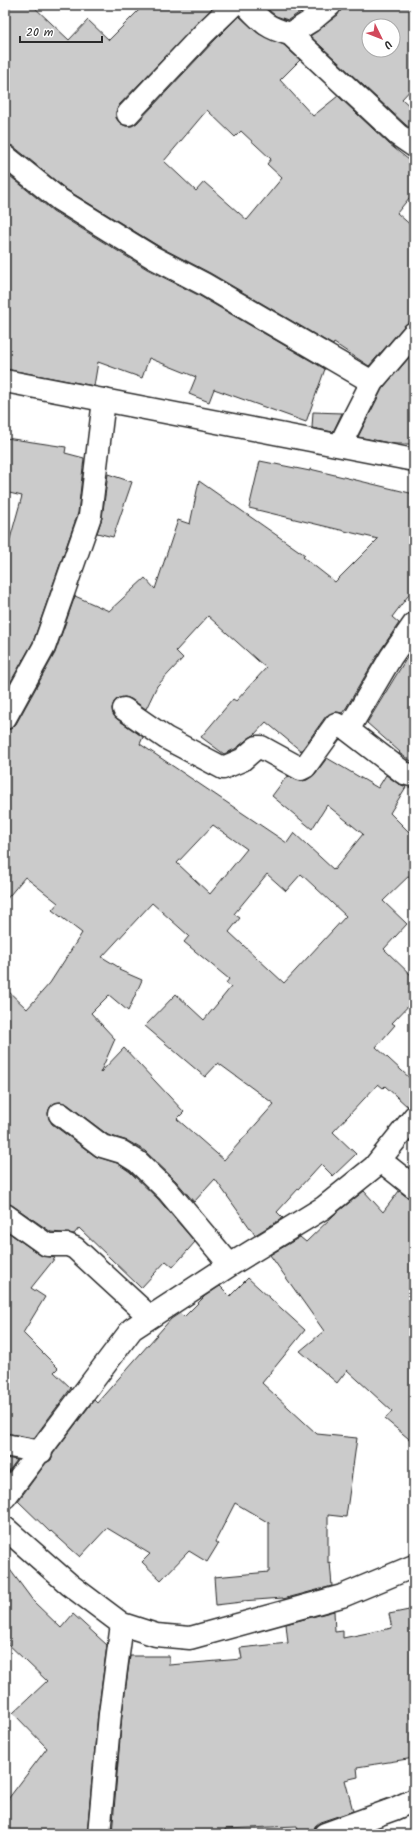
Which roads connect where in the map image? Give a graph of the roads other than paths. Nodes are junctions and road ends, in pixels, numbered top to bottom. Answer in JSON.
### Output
{"nodes":[{"id":1,"x":233,"y":5,"type":"edge"},
{"id":2,"x":246,"y":5,"type":"edge"},
{"id":3,"x":330,"y":5,"type":"edge"},
{"id":4,"x":290,"y":34,"type":"junction"},
{"id":5,"x":128,"y":114,"type":"dead end"},
{"id":6,"x":414,"y":146,"type":"edge"},
{"id":7,"x":5,"y":156,"type":"edge"},
{"id":8,"x":414,"y":333,"type":"edge"},
{"id":9,"x":5,"y":381,"type":"edge"},
{"id":10,"x":372,"y":382,"type":"junction"},
{"id":11,"x":104,"y":400,"type":"junction"},
{"id":12,"x":340,"y":445,"type":"junction"},
{"id":13,"x":414,"y":460,"type":"edge"},
{"id":14,"x":414,"y":624,"type":"edge"},
{"id":15,"x":124,"y":709,"type":"dead end"},
{"id":16,"x":6,"y":715,"type":"edge"},
{"id":17,"x":348,"y":730,"type":"junction"},
{"id":18,"x":414,"y":776,"type":"edge"},
{"id":19,"x":60,"y":1114,"type":"dead end"},
{"id":20,"x":414,"y":1117,"type":"edge"},
{"id":21,"x":380,"y":1160,"type":"junction"},
{"id":22,"x":414,"y":1187,"type":"edge"},
{"id":23,"x":5,"y":1215,"type":"edge"},
{"id":24,"x":230,"y":1265,"type":"junction"},
{"id":25,"x":150,"y":1317,"type":"junction"},
{"id":26,"x":5,"y":1445,"type":"edge"},
{"id":27,"x":41,"y":1452,"type":"junction"},
{"id":28,"x":5,"y":1497,"type":"edge"},
{"id":29,"x":5,"y":1528,"type":"edge"},
{"id":30,"x":414,"y":1566,"type":"edge"},
{"id":31,"x":122,"y":1624,"type":"junction"},
{"id":32,"x":414,"y":1800,"type":"edge"},
{"id":33,"x":99,"y":1834,"type":"edge"},
{"id":34,"x":325,"y":1834,"type":"edge"}],
"edges":[{"from":1,"to":5,"type":"street"},
{"from":2,"to":4,"type":"street"},
{"from":3,"to":4,"type":"street"},
{"from":4,"to":6,"type":"street"},
{"from":7,"to":10,"type":"street"},
{"from":8,"to":10,"type":"street"},
{"from":9,"to":11,"type":"street"},
{"from":10,"to":12,"type":"street"},
{"from":11,"to":12,"type":"street"},
{"from":11,"to":16,"type":"street"},
{"from":12,"to":13,"type":"street"},
{"from":14,"to":17,"type":"street"},
{"from":15,"to":17,"type":"street"},
{"from":17,"to":18,"type":"street"},
{"from":19,"to":24,"type":"street"},
{"from":20,"to":21,"type":"street"},
{"from":21,"to":22,"type":"street"},
{"from":21,"to":24,"type":"street"},
{"from":23,"to":25,"type":"street"},
{"from":24,"to":25,"type":"street"},
{"from":25,"to":27,"type":"street"},
{"from":26,"to":27,"type":"street"},
{"from":27,"to":28,"type":"street"},
{"from":29,"to":31,"type":"street"},
{"from":30,"to":31,"type":"street"},
{"from":31,"to":33,"type":"street"},
{"from":32,"to":34,"type":"street"}]}
